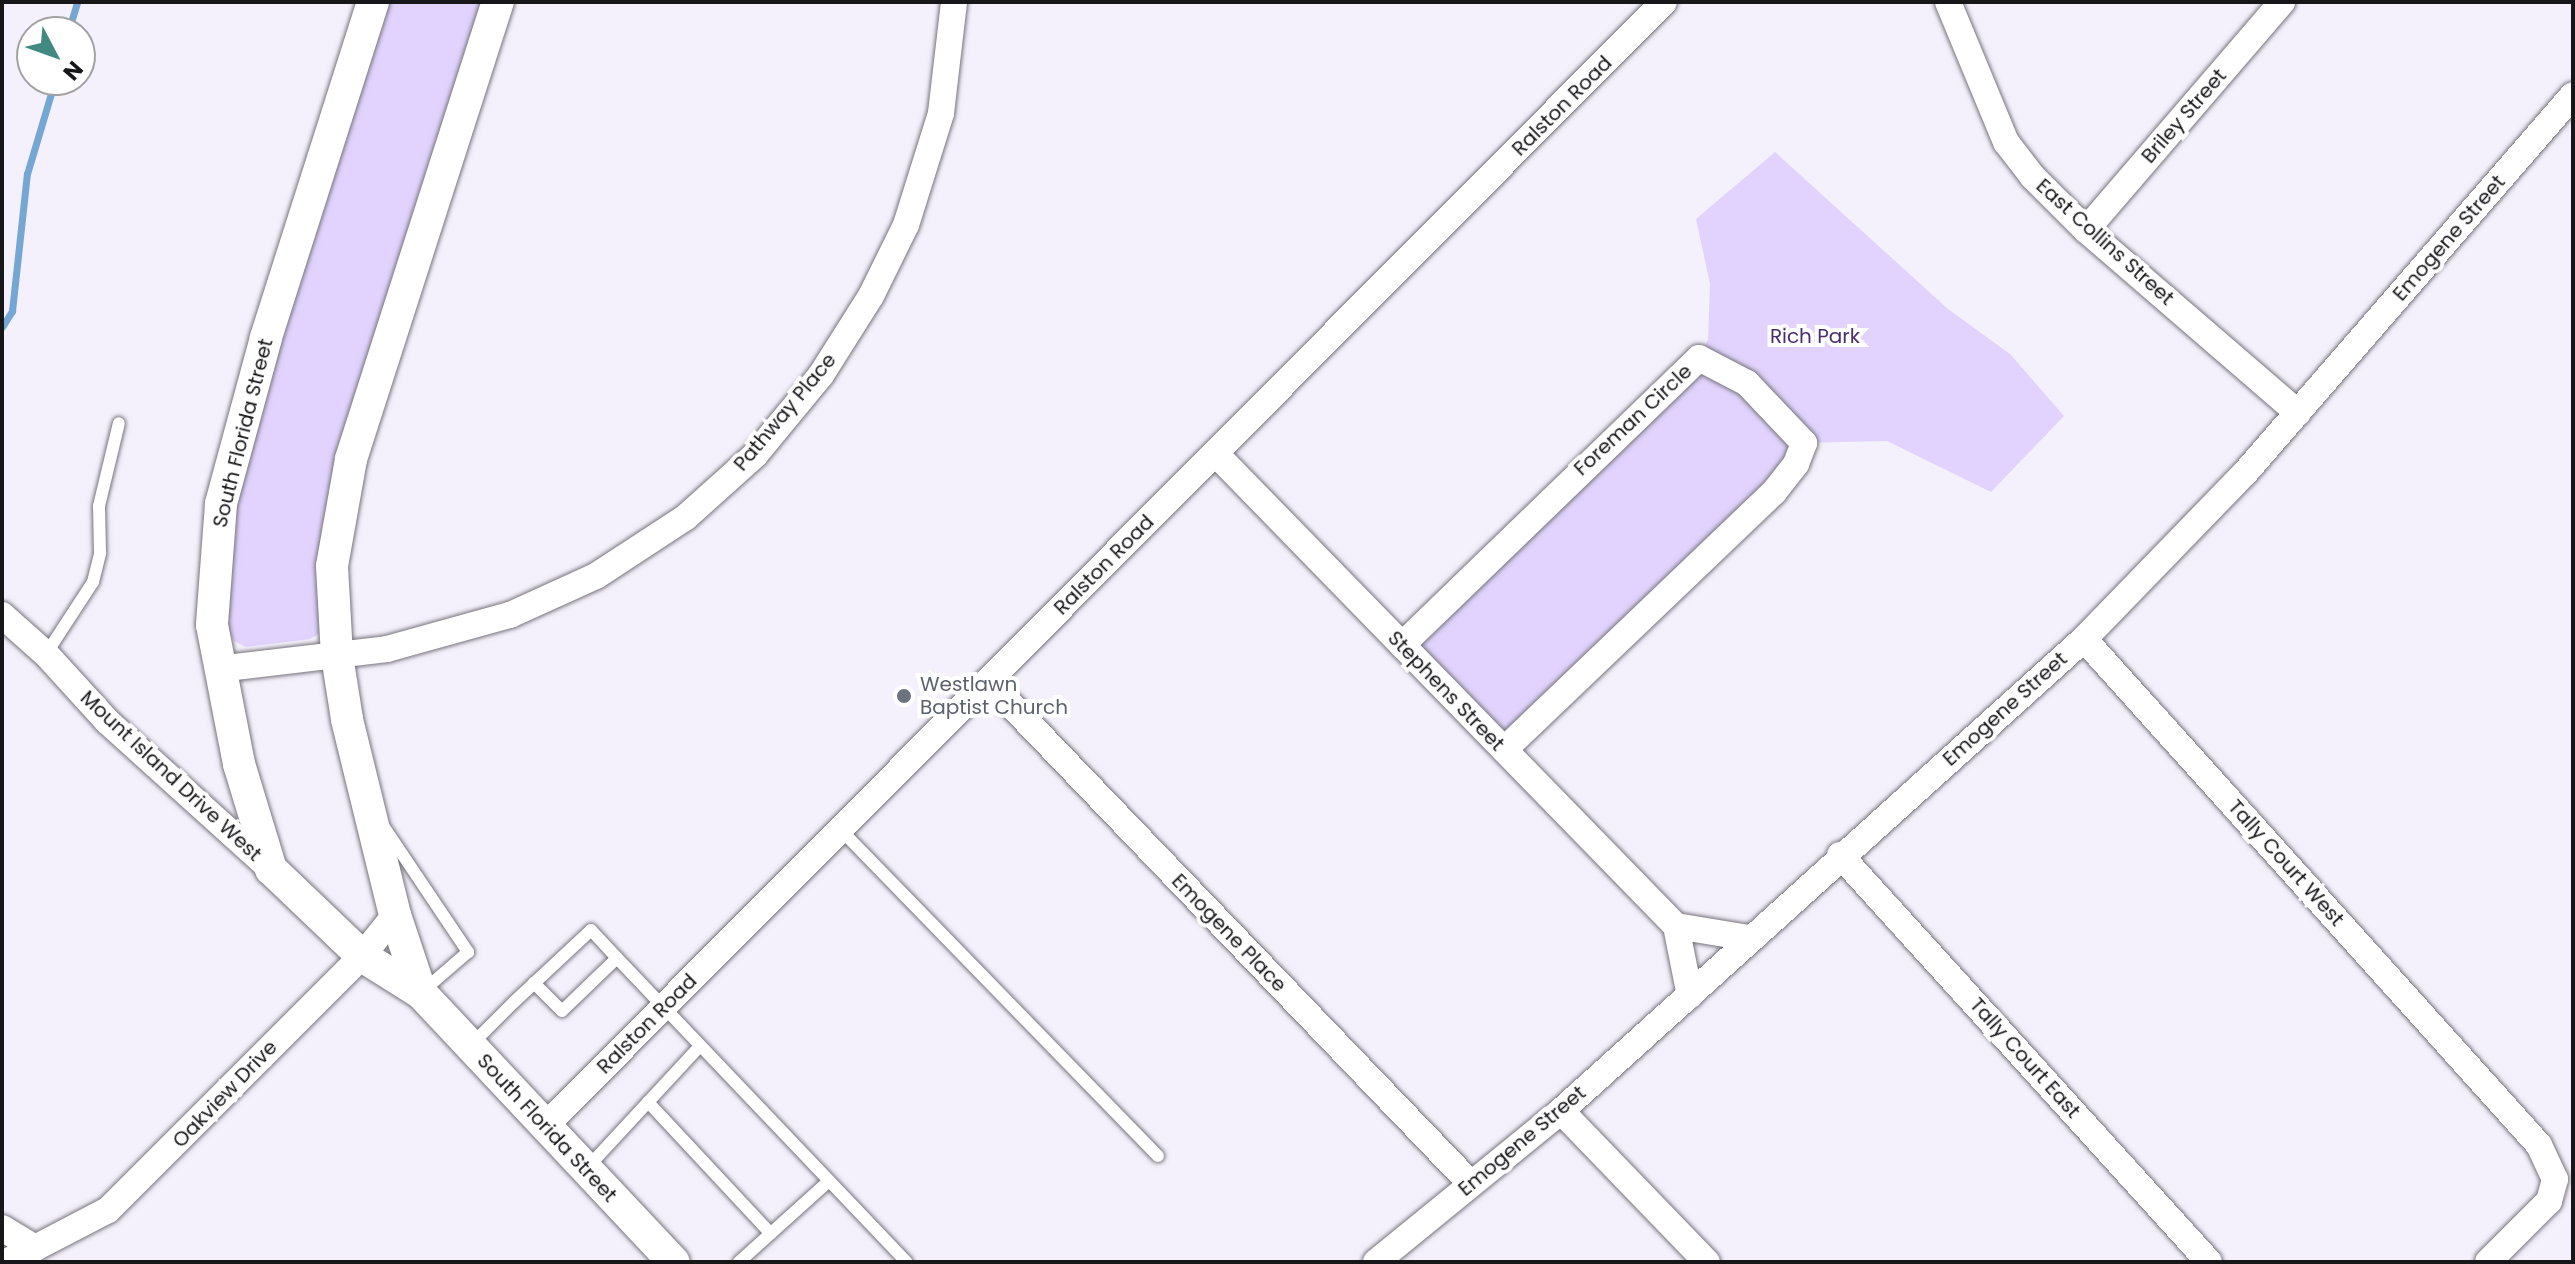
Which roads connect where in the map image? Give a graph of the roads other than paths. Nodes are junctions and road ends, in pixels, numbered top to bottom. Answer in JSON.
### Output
{"nodes":[{"id":1,"x":373,"y":2,"type":"edge"},
{"id":2,"x":498,"y":2,"type":"edge"},
{"id":3,"x":954,"y":2,"type":"edge"},
{"id":4,"x":1664,"y":2,"type":"edge"},
{"id":5,"x":1948,"y":2,"type":"edge"},
{"id":6,"x":2282,"y":2,"type":"edge"},
{"id":7,"x":2573,"y":95,"type":"edge"},
{"id":8,"x":2086,"y":230,"type":"junction"},
{"id":9,"x":2298,"y":413,"type":"junction"},
{"id":10,"x":119,"y":423,"type":"dead end"},
{"id":11,"x":1216,"y":454,"type":"junction"},
{"id":12,"x":2,"y":615,"type":"edge"},
{"id":13,"x":2084,"y":639,"type":"junction"},
{"id":14,"x":1402,"y":645,"type":"junction"},
{"id":15,"x":46,"y":654,"type":"junction"},
{"id":16,"x":337,"y":656,"type":"junction"},
{"id":17,"x":218,"y":669,"type":"junction"},
{"id":18,"x":988,"y":681,"type":"junction"},
{"id":19,"x":1504,"y":750,"type":"junction"},
{"id":20,"x":367,"y":802,"type":"junction"},
{"id":21,"x":840,"y":829,"type":"junction"},
{"id":22,"x":1840,"y":855,"type":"junction"},
{"id":23,"x":271,"y":869,"type":"junction"},
{"id":24,"x":395,"y":915,"type":"junction"},
{"id":25,"x":1676,"y":926,"type":"junction"},
{"id":26,"x":1749,"y":938,"type":"junction"},
{"id":27,"x":362,"y":956,"type":"junction"},
{"id":28,"x":617,"y":958,"type":"junction"},
{"id":29,"x":534,"y":983,"type":"junction"},
{"id":30,"x":421,"y":993,"type":"junction"},
{"id":31,"x":1690,"y":996,"type":"junction"},
{"id":32,"x":663,"y":1007,"type":"junction"},
{"id":33,"x":470,"y":1046,"type":"junction"},
{"id":34,"x":700,"y":1046,"type":"junction"},
{"id":35,"x":648,"y":1102,"type":"junction"},
{"id":36,"x":1561,"y":1111,"type":"junction"},
{"id":37,"x":544,"y":1127,"type":"junction"},
{"id":38,"x":1158,"y":1156,"type":"dead end"},
{"id":39,"x":586,"y":1170,"type":"junction"},
{"id":40,"x":829,"y":1181,"type":"junction"},
{"id":41,"x":1471,"y":1184,"type":"junction"},
{"id":42,"x":2,"y":1228,"type":"edge"},
{"id":43,"x":771,"y":1234,"type":"junction"},
{"id":44,"x":35,"y":1248,"type":"junction"},
{"id":45,"x":6,"y":1262,"type":"edge"},
{"id":46,"x":674,"y":1262,"type":"edge"},
{"id":47,"x":739,"y":1262,"type":"edge"},
{"id":48,"x":907,"y":1262,"type":"edge"},
{"id":49,"x":1376,"y":1262,"type":"edge"},
{"id":50,"x":1707,"y":1262,"type":"edge"},
{"id":51,"x":2209,"y":1262,"type":"edge"},
{"id":52,"x":2488,"y":1262,"type":"edge"}],
"edges":[{"from":1,"to":17,"type":"street","name":"South Florida Street"},
{"from":2,"to":16,"type":"street","name":"South Florida Street"},
{"from":3,"to":16,"type":"street","name":"Pathway Place"},
{"from":4,"to":11,"type":"street","name":"Ralston Road"},
{"from":5,"to":8,"type":"street","name":"East Collins Street"},
{"from":6,"to":8,"type":"street","name":"Briley Street"},
{"from":7,"to":9,"type":"street","name":"Emogene Street"},
{"from":8,"to":9,"type":"street","name":"East Collins Street"},
{"from":9,"to":13,"type":"street","name":"Emogene Street"},
{"from":10,"to":15,"type":"lane"},
{"from":11,"to":14,"type":"street","name":"Stephens Street"},
{"from":11,"to":18,"type":"street","name":"Ralston Road"},
{"from":12,"to":15,"type":"street","name":"Mount Island Drive West"},
{"from":13,"to":22,"type":"street","name":"Emogene Street"},
{"from":13,"to":52,"type":"street","name":"Tally Court West"},
{"from":14,"to":19,"type":"street","name":"Stephens Street"},
{"from":14,"to":19,"type":"street","name":"Foreman Circle"},
{"from":15,"to":23,"type":"street","name":"Mount Island Drive West"},
{"from":16,"to":17,"type":"street","name":"Pathway Place"},
{"from":16,"to":20,"type":"street","name":"South Florida Street"},
{"from":17,"to":23,"type":"street","name":"South Florida Street"},
{"from":18,"to":21,"type":"street","name":"Ralston Road"},
{"from":18,"to":41,"type":"street","name":"Emogene Place"},
{"from":19,"to":25,"type":"street","name":"Stephens Street"},
{"from":20,"to":24,"type":"street","name":"South Florida Street"},
{"from":20,"to":30,"type":"lane"},
{"from":21,"to":32,"type":"street","name":"Ralston Road"},
{"from":21,"to":38,"type":"lane"},
{"from":22,"to":26,"type":"street","name":"Emogene Street"},
{"from":22,"to":51,"type":"street","name":"Tally Court East"},
{"from":23,"to":27,"type":"street","name":"South Florida Street"},
{"from":24,"to":27,"type":"street","name":"Oakview Drive"},
{"from":24,"to":30,"type":"street","name":"South Florida Street"},
{"from":25,"to":26,"type":"street"},
{"from":25,"to":31,"type":"street"},
{"from":26,"to":31,"type":"street","name":"Emogene Street"},
{"from":27,"to":30,"type":"street","name":"South Florida Street"},
{"from":27,"to":44,"type":"street","name":"Oakview Drive"},
{"from":28,"to":29,"type":"lane"},
{"from":28,"to":29,"type":"lane"},
{"from":28,"to":32,"type":"lane"},
{"from":29,"to":33,"type":"lane"},
{"from":30,"to":33,"type":"street","name":"South Florida Street"},
{"from":31,"to":36,"type":"street","name":"Emogene Street"},
{"from":32,"to":34,"type":"lane"},
{"from":32,"to":37,"type":"street","name":"Ralston Road"},
{"from":33,"to":37,"type":"street","name":"South Florida Street"},
{"from":34,"to":35,"type":"lane"},
{"from":34,"to":40,"type":"lane"},
{"from":35,"to":39,"type":"lane"},
{"from":35,"to":43,"type":"lane"},
{"from":36,"to":41,"type":"street","name":"Emogene Street"},
{"from":36,"to":50,"type":"street"},
{"from":37,"to":39,"type":"street","name":"South Florida Street"},
{"from":39,"to":46,"type":"street","name":"South Florida Street"},
{"from":40,"to":43,"type":"lane"},
{"from":40,"to":48,"type":"lane"},
{"from":41,"to":49,"type":"street","name":"Emogene Street"},
{"from":42,"to":44,"type":"street"},
{"from":43,"to":47,"type":"lane"},
{"from":44,"to":45,"type":"street","name":"Oakview Drive"}]}
